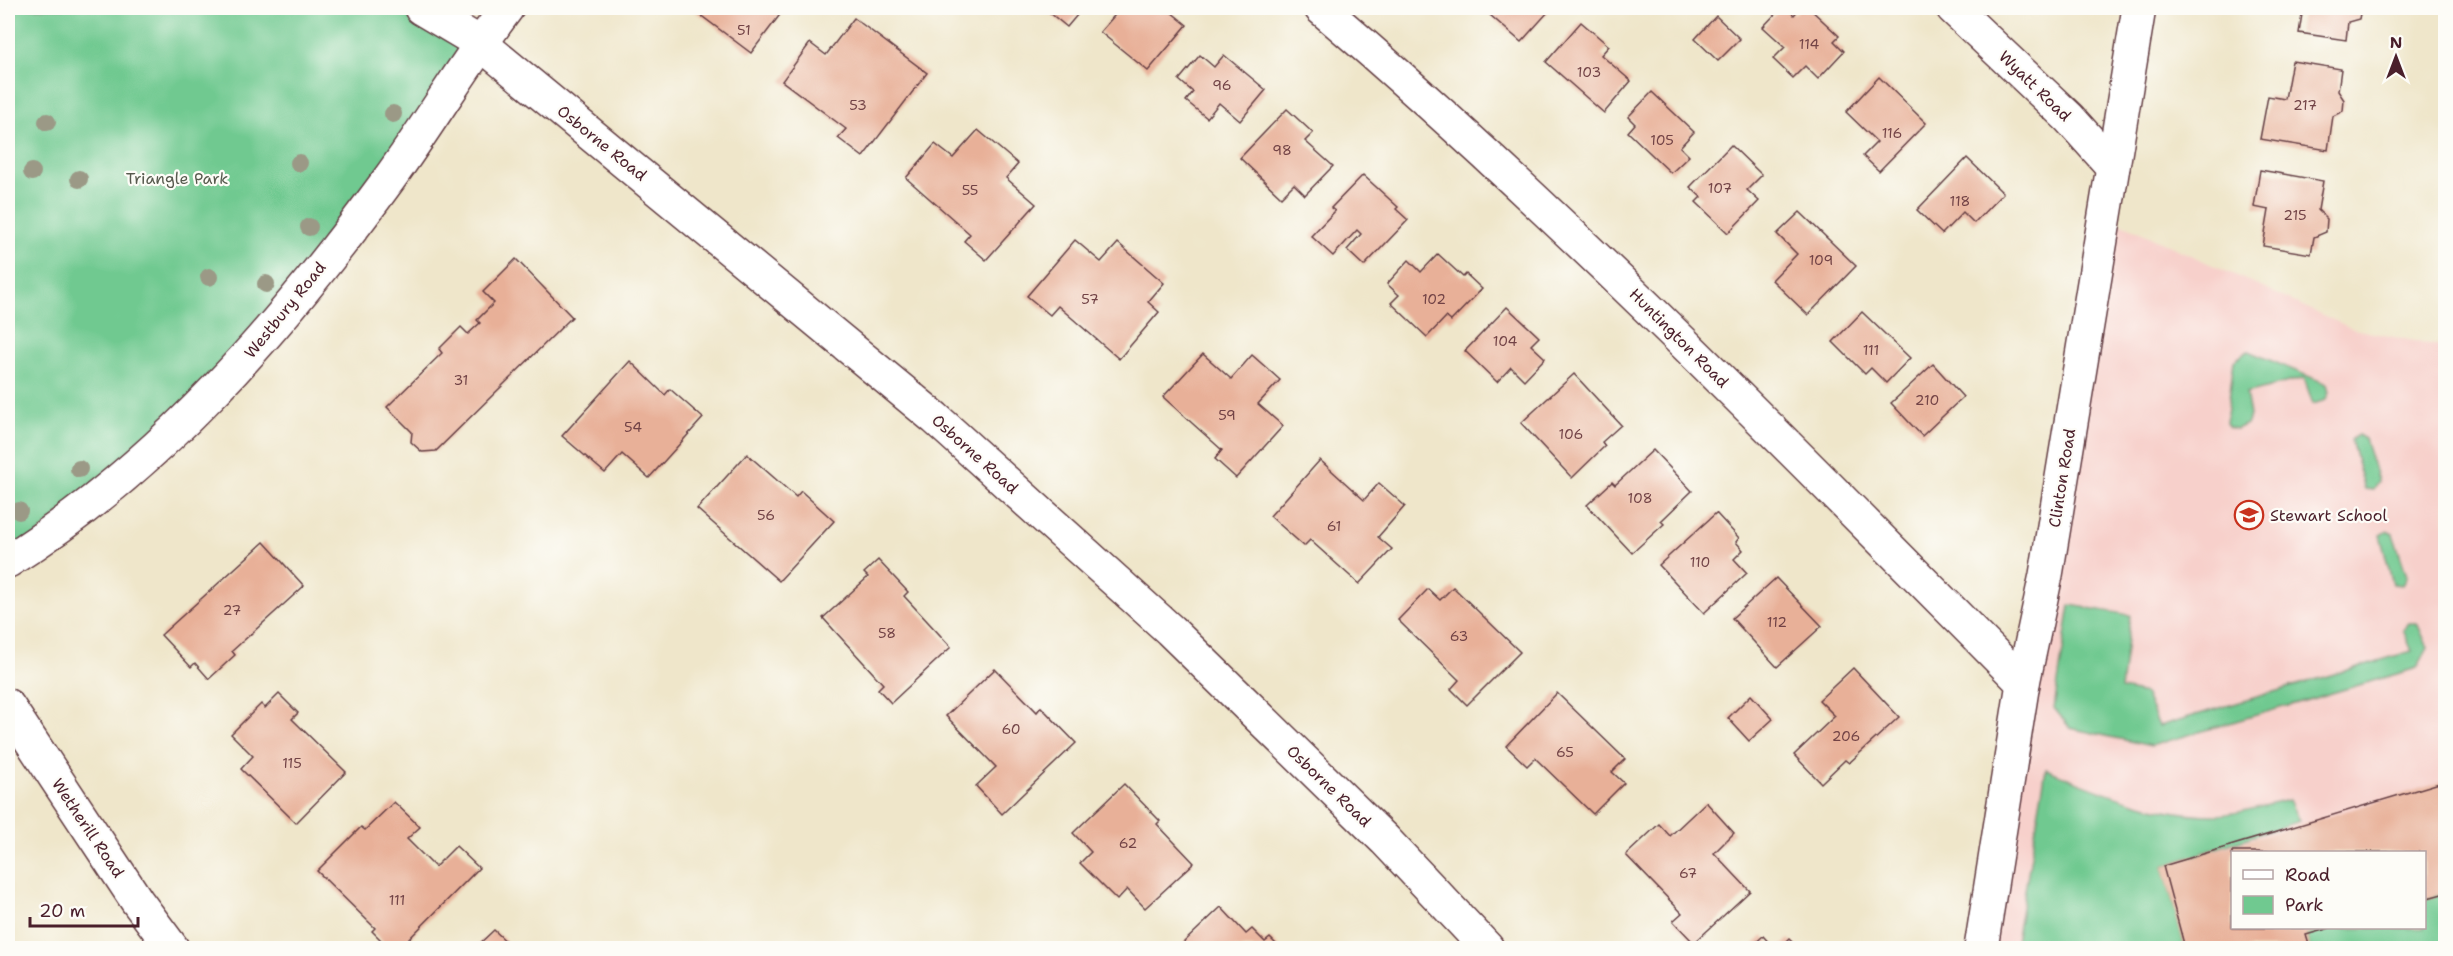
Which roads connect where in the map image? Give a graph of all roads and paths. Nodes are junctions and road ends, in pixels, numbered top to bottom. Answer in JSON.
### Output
{"nodes":[{"id":1,"x":421,"y":8,"type":"edge"},
{"id":2,"x":507,"y":8,"type":"edge"},
{"id":3,"x":1322,"y":8,"type":"edge"},
{"id":4,"x":1953,"y":8,"type":"edge"},
{"id":5,"x":2139,"y":8,"type":"edge"},
{"id":6,"x":480,"y":43,"type":"junction"},
{"id":7,"x":2113,"y":167,"type":"junction"},
{"id":8,"x":8,"y":561,"type":"edge"},
{"id":9,"x":2023,"y":683,"type":"junction"},
{"id":10,"x":8,"y":706,"type":"edge"},
{"id":11,"x":172,"y":948,"type":"edge"},
{"id":12,"x":1486,"y":948,"type":"edge"},
{"id":13,"x":1981,"y":948,"type":"edge"}],
"edges":[{"from":1,"to":6,"type":"street","name":"Osborne Road"},
{"from":2,"to":6,"type":"street","name":"Westbury Road"},
{"from":3,"to":9,"type":"street","name":"Huntington Road"},
{"from":4,"to":7,"type":"street","name":"Wyatt Road"},
{"from":5,"to":7,"type":"street","name":"Clinton Road"},
{"from":6,"to":8,"type":"street","name":"Westbury Road"},
{"from":6,"to":12,"type":"street","name":"Osborne Road"},
{"from":7,"to":9,"type":"street","name":"Clinton Road"},
{"from":9,"to":13,"type":"street","name":"Clinton Road"},
{"from":10,"to":11,"type":"street","name":"Wetherill Road"}]}
